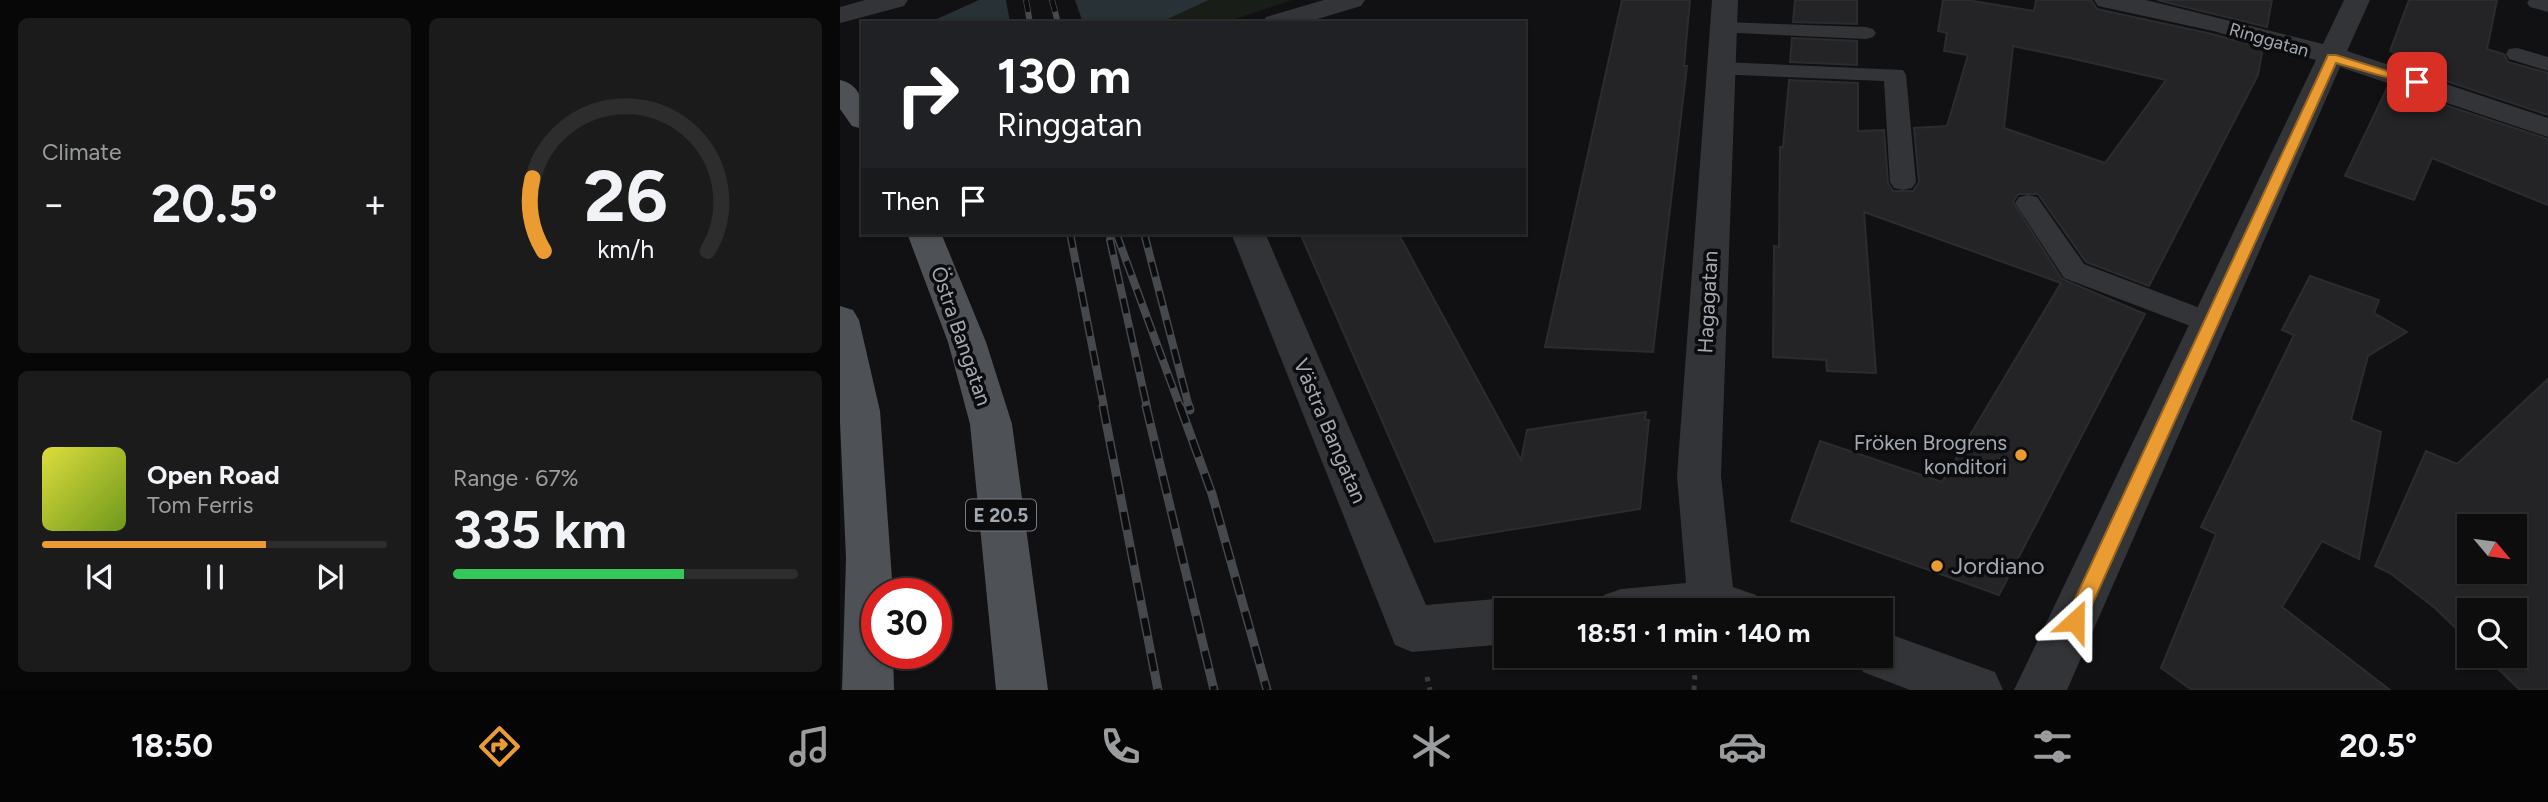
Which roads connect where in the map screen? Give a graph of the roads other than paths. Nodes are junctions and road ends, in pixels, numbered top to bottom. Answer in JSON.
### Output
{"nodes":[{"id":1,"x":895,"y":0,"type":"edge"},
{"id":2,"x":1352,"y":0,"type":"edge"},
{"id":3,"x":2107,"y":0,"type":"edge"},
{"id":4,"x":2357,"y":0,"type":"edge"},
{"id":5,"x":1724,"y":14,"type":"edge"},
{"id":6,"x":840,"y":15,"type":"edge"},
{"id":7,"x":1282,"y":21,"type":"edge"},
{"id":8,"x":2517,"y":54,"type":"dead end"},
{"id":9,"x":2332,"y":58,"type":"junction"},
{"id":10,"x":2548,"y":64,"type":"edge"},
{"id":11,"x":1721,"y":69,"type":"junction"},
{"id":12,"x":1848,"y":73,"type":"junction"},
{"id":13,"x":840,"y":89,"type":"edge"},
{"id":14,"x":861,"y":117,"type":"edge"},
{"id":15,"x":2548,"y":128,"type":"edge"},
{"id":16,"x":1903,"y":182,"type":"dead end"},
{"id":17,"x":2028,"y":203,"type":"dead end"},
{"id":18,"x":925,"y":235,"type":"edge"},
{"id":19,"x":1249,"y":235,"type":"edge"},
{"id":20,"x":2211,"y":323,"type":"junction"},
{"id":21,"x":842,"y":336,"type":"edge"},
{"id":22,"x":1723,"y":598,"type":"edge"},
{"id":23,"x":1494,"y":622,"type":"edge"},
{"id":24,"x":1893,"y":659,"type":"edge"},
{"id":25,"x":868,"y":690,"type":"edge"},
{"id":26,"x":1022,"y":690,"type":"edge"},
{"id":27,"x":1977,"y":690,"type":"edge"},
{"id":28,"x":2040,"y":690,"type":"edge"}],
"edges":[{"from":1,"to":6,"type":"street"},
{"from":2,"to":7,"type":"street"},
{"from":3,"to":9,"type":"street","name":"Ringgatan"},
{"from":4,"to":9,"type":"street"},
{"from":5,"to":11,"type":"street","name":"Hagagatan"},
{"from":5,"to":12,"type":"lane"},
{"from":8,"to":10,"type":"lane"},
{"from":9,"to":15,"type":"street","name":"Ringgatan"},
{"from":9,"to":20,"type":"street"},
{"from":11,"to":12,"type":"lane"},
{"from":11,"to":22,"type":"street","name":"Hagagatan"},
{"from":12,"to":16,"type":"lane"},
{"from":13,"to":14,"type":"main road"},
{"from":17,"to":20,"type":"lane"},
{"from":18,"to":26,"type":"main road","name":"Östra Bangatan","number":"E 20.5"},
{"from":19,"to":23,"type":"street","name":"Västra Bangatan"},
{"from":20,"to":28,"type":"street"},
{"from":21,"to":25,"type":"main road"},
{"from":24,"to":27,"type":"street"}]}
